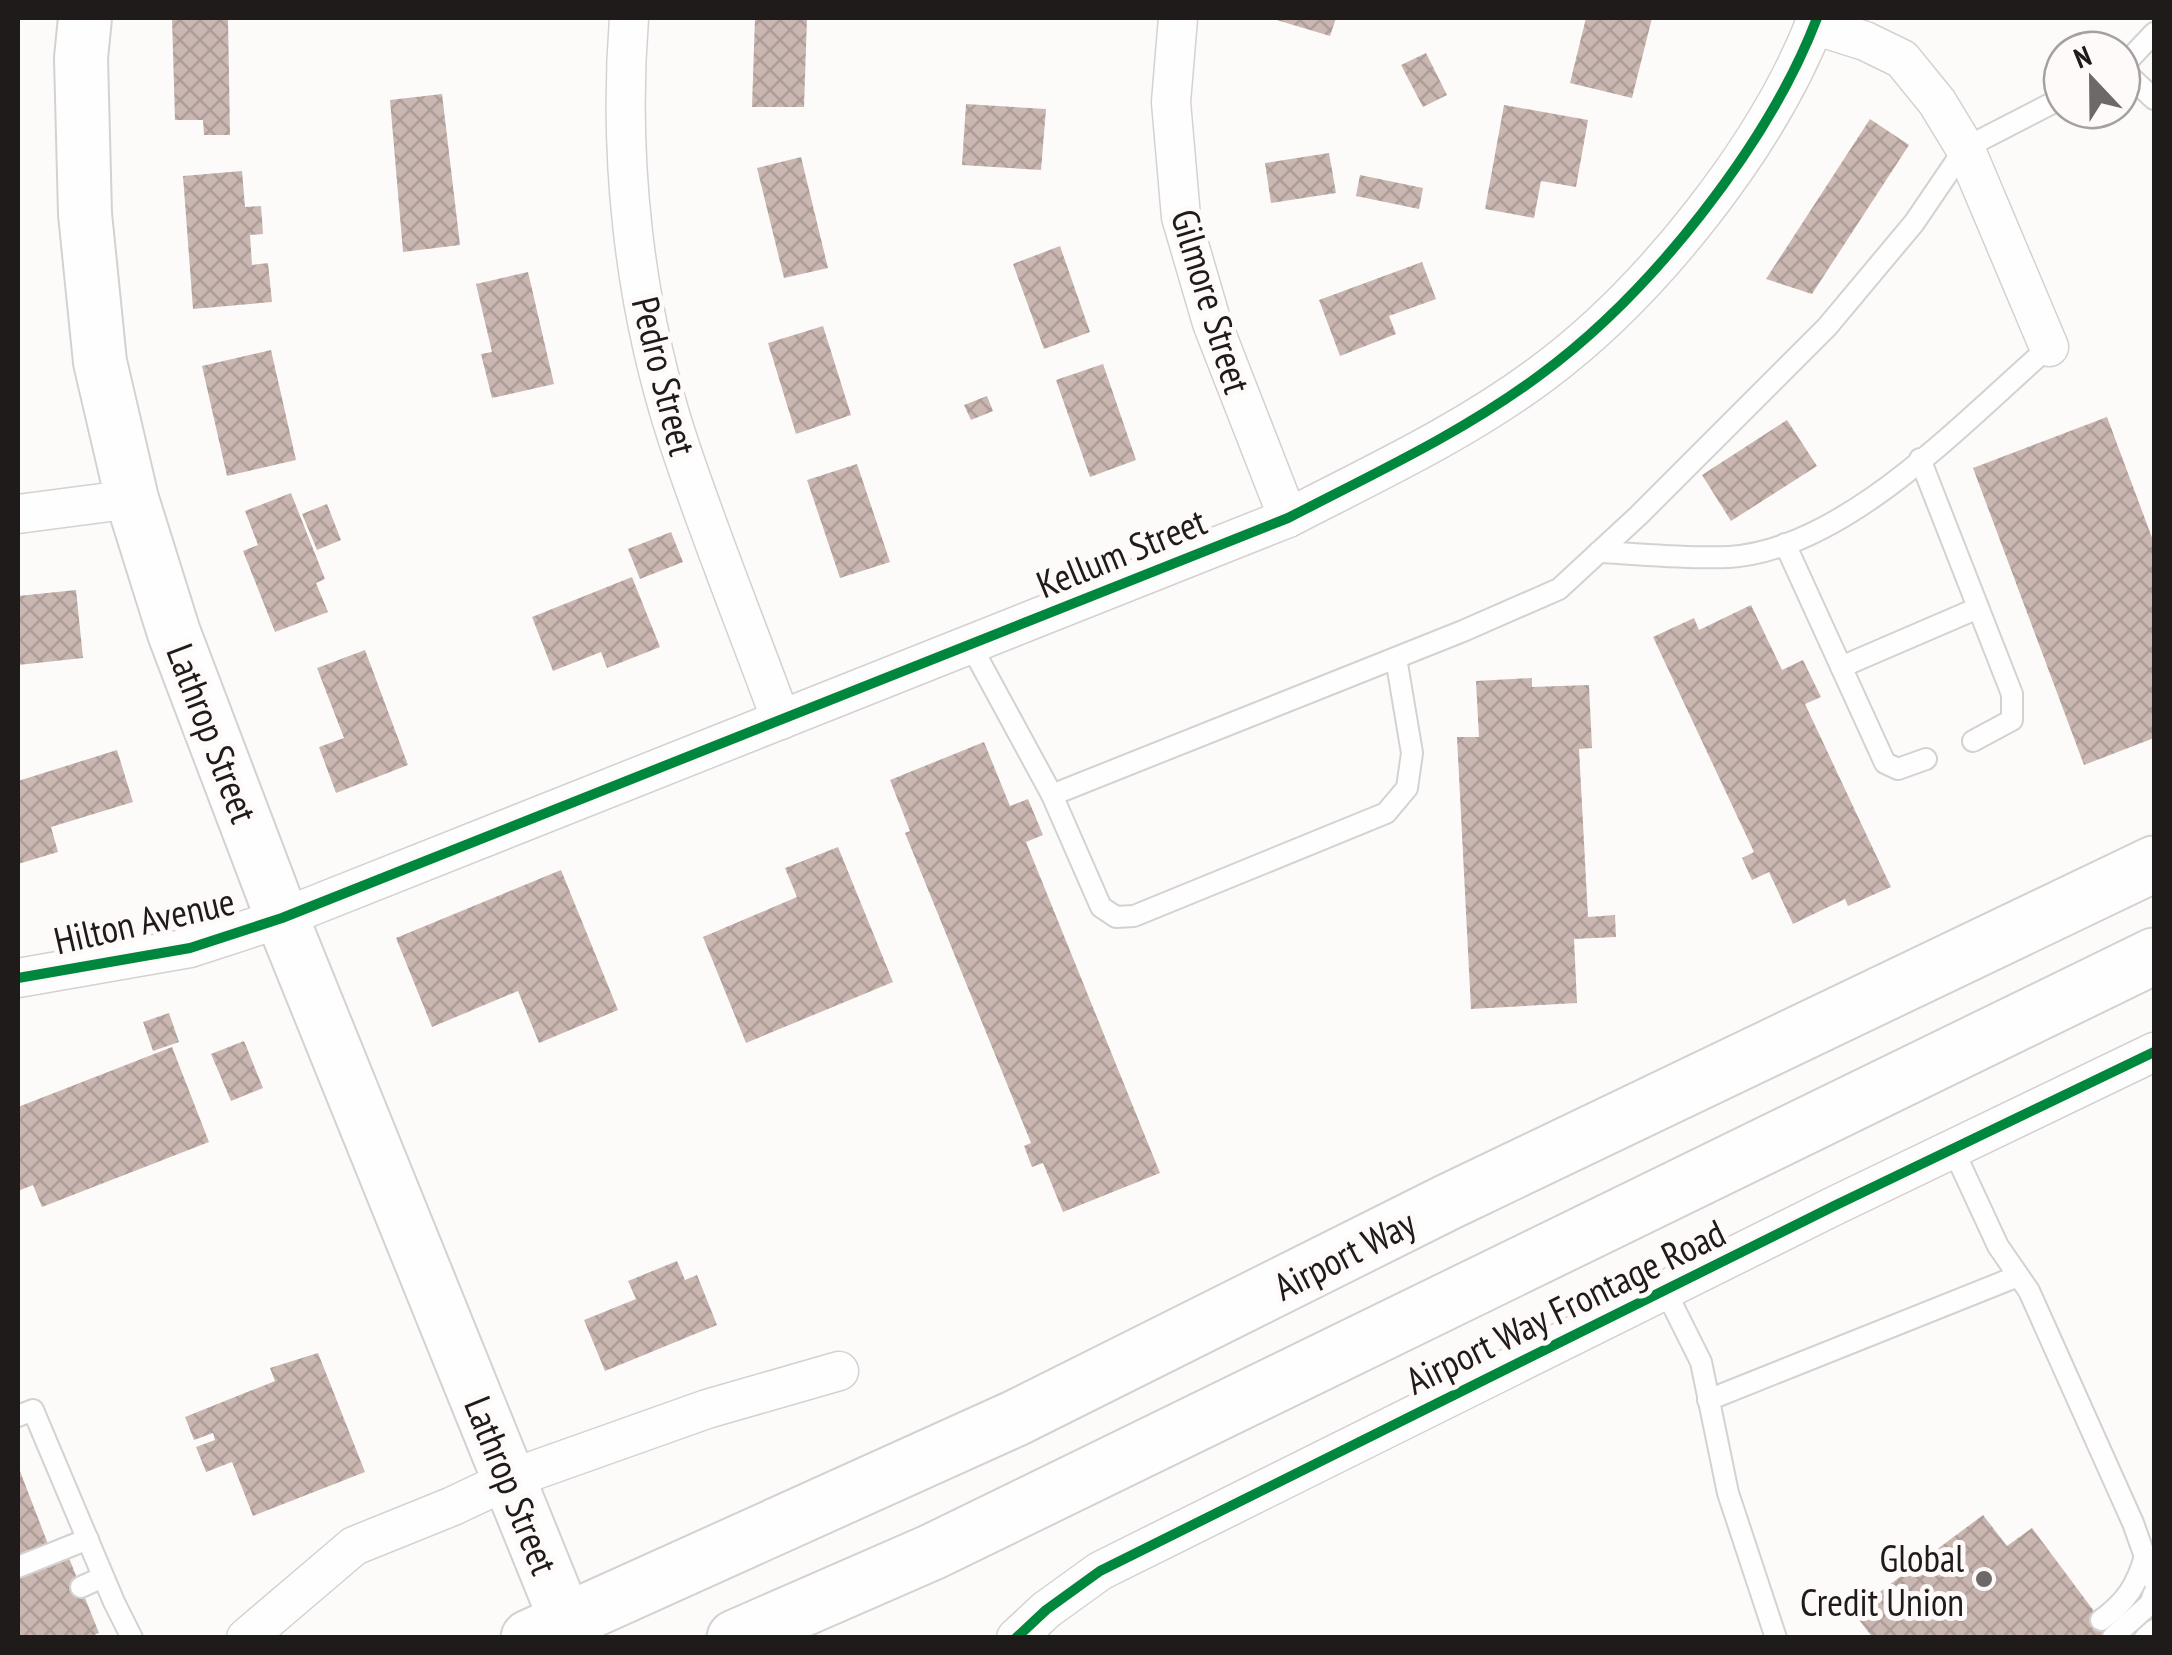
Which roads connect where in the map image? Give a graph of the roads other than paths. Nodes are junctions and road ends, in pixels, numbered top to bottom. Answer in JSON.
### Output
{"nodes":[{"id":1,"x":85,"y":18,"type":"edge"},
{"id":2,"x":629,"y":18,"type":"edge"},
{"id":3,"x":1178,"y":18,"type":"edge"},
{"id":4,"x":1816,"y":21,"type":"edge"},
{"id":5,"x":2042,"y":108,"type":"edge"},
{"id":6,"x":1965,"y":148,"type":"junction"},
{"id":7,"x":2049,"y":346,"type":"joint"},
{"id":8,"x":1920,"y":458,"type":"junction"},
{"id":9,"x":132,"y":499,"type":"junction"},
{"id":10,"x":18,"y":514,"type":"edge"},
{"id":11,"x":1288,"y":518,"type":"junction"},
{"id":12,"x":1785,"y":544,"type":"junction"},
{"id":13,"x":1599,"y":552,"type":"junction"},
{"id":14,"x":1978,"y":608,"type":"junction"},
{"id":15,"x":970,"y":644,"type":"junction"},
{"id":16,"x":1396,"y":658,"type":"junction"},
{"id":17,"x":1841,"y":667,"type":"junction"},
{"id":18,"x":781,"y":720,"type":"junction"},
{"id":19,"x":1972,"y":740,"type":"dead end"},
{"id":20,"x":1926,"y":759,"type":"dead end"},
{"id":21,"x":1052,"y":794,"type":"junction"},
{"id":22,"x":2154,"y":864,"type":"edge"},
{"id":23,"x":282,"y":918,"type":"junction"},
{"id":24,"x":2154,"y":956,"type":"edge"},
{"id":25,"x":18,"y":978,"type":"edge"},
{"id":26,"x":2154,"y":1052,"type":"edge"},
{"id":27,"x":1954,"y":1149,"type":"junction"},
{"id":28,"x":2018,"y":1276,"type":"junction"},
{"id":29,"x":1665,"y":1290,"type":"junction"},
{"id":30,"x":839,"y":1371,"type":"dead end"},
{"id":31,"x":1708,"y":1400,"type":"junction"},
{"id":32,"x":18,"y":1416,"type":"edge"},
{"id":33,"x":510,"y":1479,"type":"junction"},
{"id":34,"x":88,"y":1539,"type":"junction"},
{"id":35,"x":2145,"y":1556,"type":"junction"},
{"id":36,"x":18,"y":1567,"type":"edge"},
{"id":37,"x":103,"y":1577,"type":"junction"},
{"id":38,"x":2154,"y":1582,"type":"edge"},
{"id":39,"x":81,"y":1588,"type":"dead end"},
{"id":40,"x":2154,"y":1592,"type":"edge"},
{"id":41,"x":2107,"y":1629,"type":"edge"},
{"id":42,"x":2154,"y":1630,"type":"edge"},
{"id":43,"x":556,"y":1632,"type":"edge"},
{"id":44,"x":124,"y":1635,"type":"edge"},
{"id":45,"x":246,"y":1638,"type":"edge"},
{"id":46,"x":735,"y":1638,"type":"edge"},
{"id":47,"x":1016,"y":1638,"type":"edge"},
{"id":48,"x":1776,"y":1638,"type":"edge"},
{"id":49,"x":2145,"y":1638,"type":"edge"}],
"edges":[{"from":1,"to":9,"type":"street","name":"Lathrop Street"},
{"from":2,"to":18,"type":"street","name":"Pedro Street"},
{"from":3,"to":11,"type":"street","name":"Gilmore Street"},
{"from":4,"to":6,"type":"street"},
{"from":4,"to":11,"type":"street","name":"Kellum Street"},
{"from":5,"to":6,"type":"lane"},
{"from":6,"to":7,"type":"street"},
{"from":6,"to":13,"type":"lane"},
{"from":7,"to":8,"type":"lane"},
{"from":8,"to":12,"type":"lane"},
{"from":8,"to":14,"type":"lane"},
{"from":9,"to":10,"type":"street"},
{"from":9,"to":23,"type":"street","name":"Lathrop Street"},
{"from":11,"to":15,"type":"street","name":"Kellum Street"},
{"from":12,"to":13,"type":"lane"},
{"from":12,"to":17,"type":"lane"},
{"from":13,"to":16,"type":"lane"},
{"from":14,"to":17,"type":"lane"},
{"from":14,"to":19,"type":"lane"},
{"from":15,"to":18,"type":"street","name":"Kellum Street"},
{"from":15,"to":21,"type":"lane"},
{"from":16,"to":21,"type":"lane"},
{"from":16,"to":21,"type":"lane"},
{"from":17,"to":20,"type":"lane"},
{"from":18,"to":23,"type":"street","name":"Kellum Street"},
{"from":22,"to":43,"type":"main road","name":"Airport Way"},
{"from":23,"to":25,"type":"street","name":"Hilton Avenue"},
{"from":23,"to":33,"type":"street","name":"Lathrop Street"},
{"from":24,"to":46,"type":"main road"},
{"from":26,"to":27,"type":"street","name":"Airport Way Frontage Road"},
{"from":27,"to":28,"type":"lane"},
{"from":27,"to":29,"type":"street","name":"Airport Way Frontage Road"},
{"from":28,"to":31,"type":"lane"},
{"from":28,"to":35,"type":"lane"},
{"from":29,"to":31,"type":"lane"},
{"from":29,"to":47,"type":"street","name":"Airport Way Frontage Road"},
{"from":30,"to":33,"type":"street"},
{"from":31,"to":48,"type":"lane"},
{"from":32,"to":34,"type":"lane"},
{"from":33,"to":43,"type":"street","name":"Lathrop Street"},
{"from":33,"to":45,"type":"street"},
{"from":34,"to":36,"type":"lane"},
{"from":34,"to":37,"type":"lane"},
{"from":35,"to":38,"type":"lane"},
{"from":35,"to":41,"type":"lane"},
{"from":37,"to":39,"type":"lane"},
{"from":37,"to":44,"type":"lane"},
{"from":40,"to":41,"type":"lane"},
{"from":42,"to":49,"type":"lane"}]}
